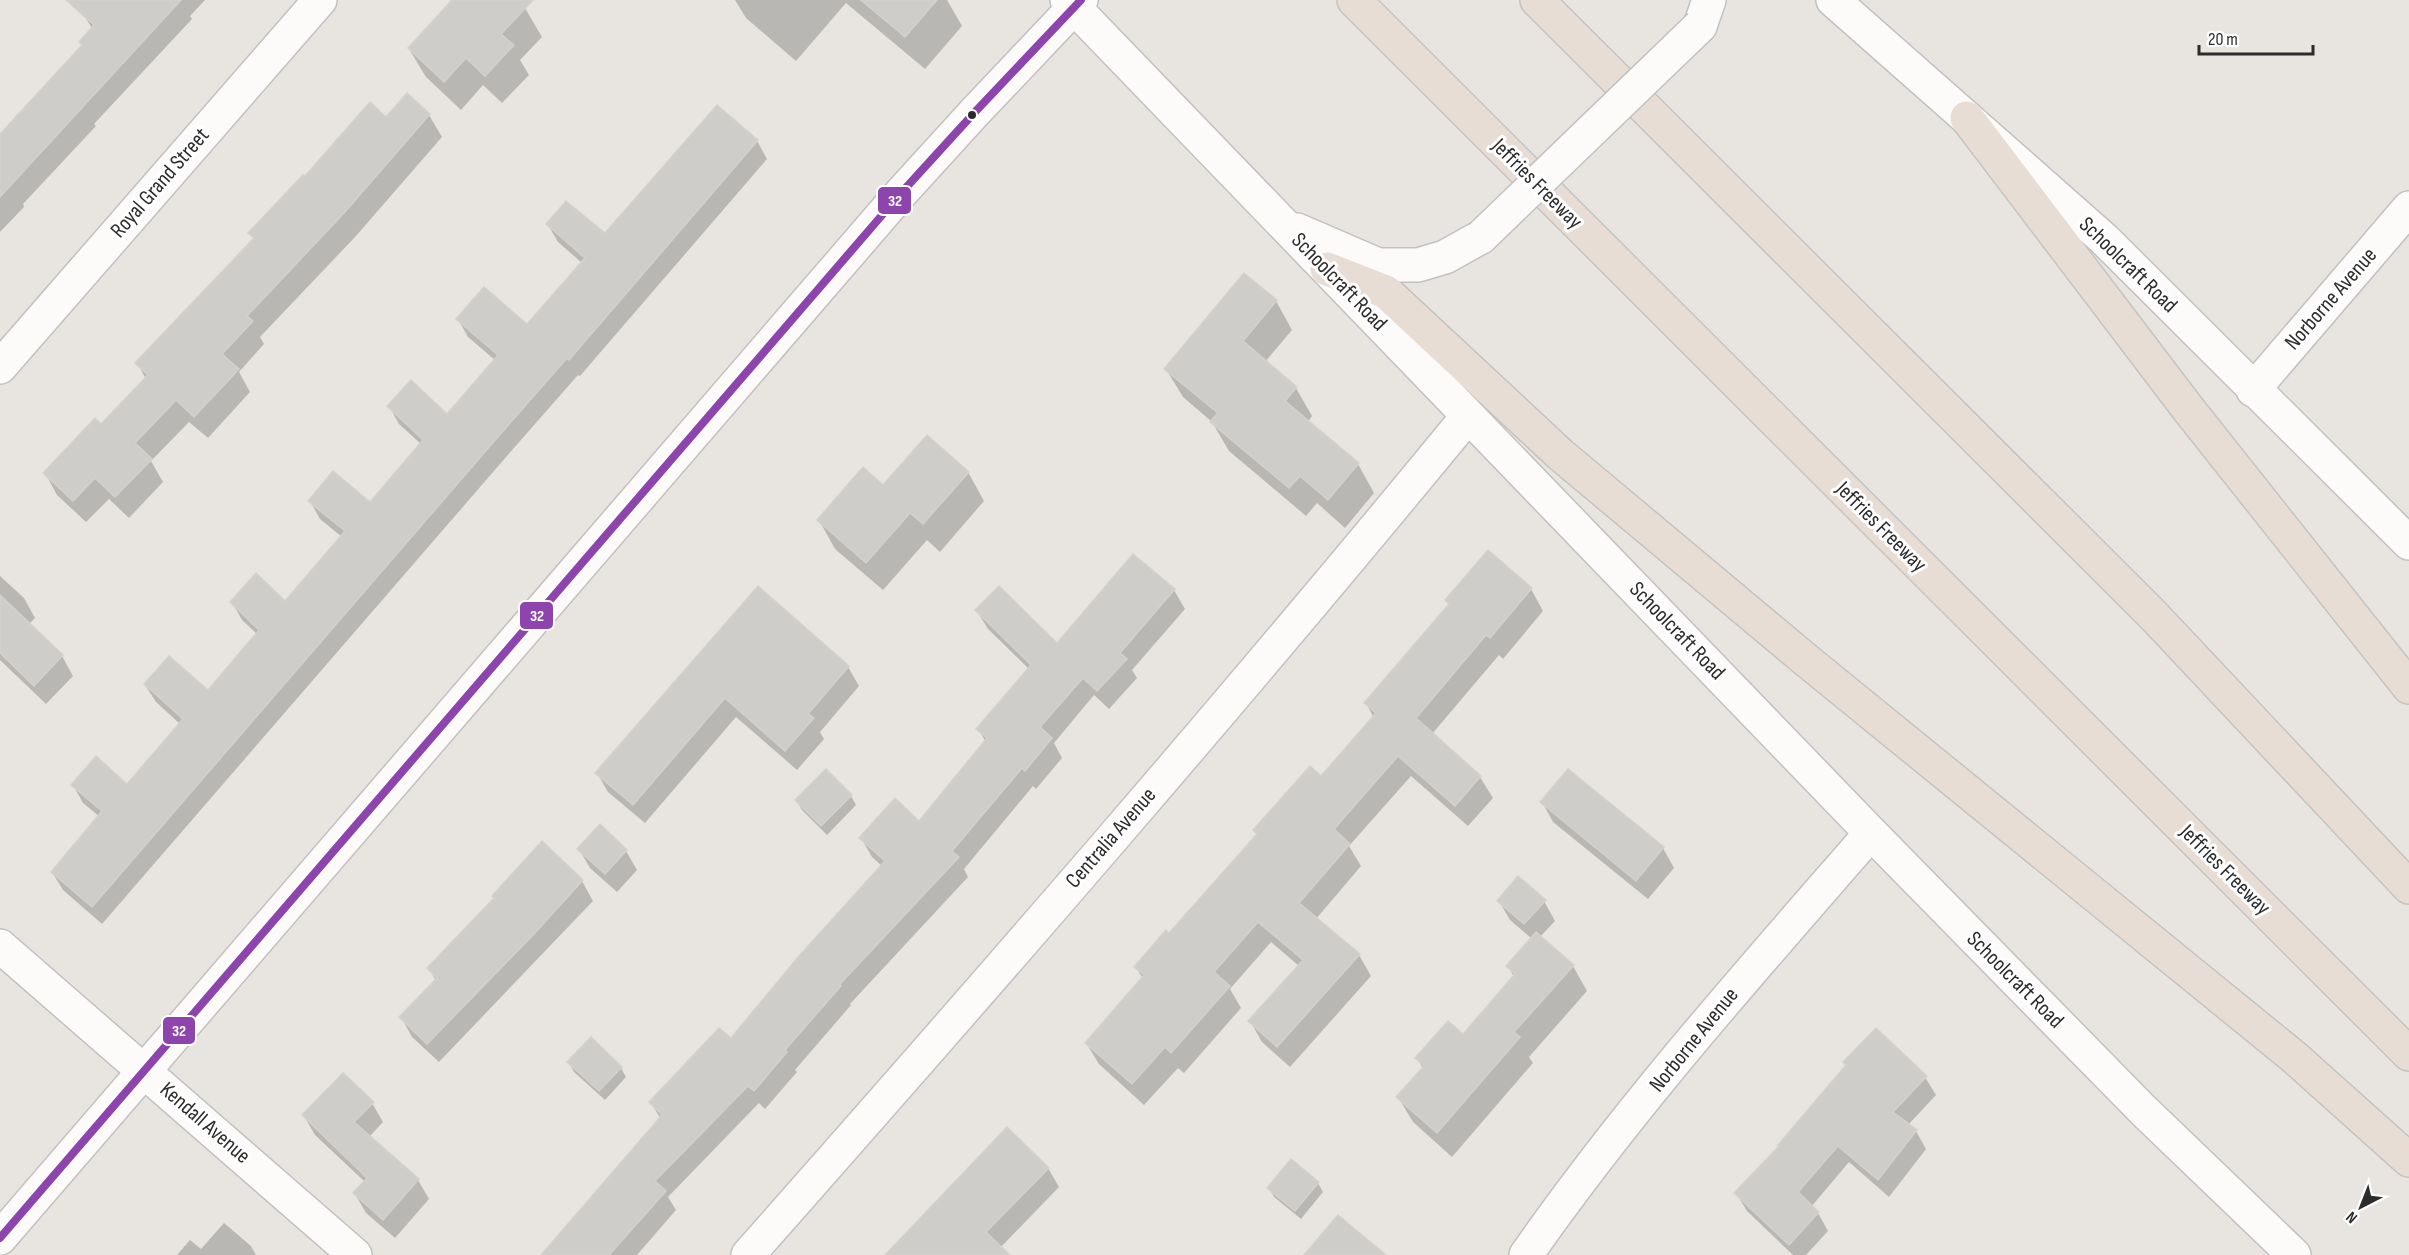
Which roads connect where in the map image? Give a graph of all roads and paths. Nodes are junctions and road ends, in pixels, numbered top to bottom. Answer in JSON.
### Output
{"nodes":[{"id":1,"x":320,"y":0,"type":"edge"},
{"id":2,"x":1354,"y":0,"type":"edge"},
{"id":3,"x":1537,"y":0,"type":"edge"},
{"id":4,"x":1834,"y":0,"type":"edge"},
{"id":5,"x":1075,"y":2,"type":"edge"},
{"id":6,"x":1705,"y":13,"type":"edge"},
{"id":7,"x":1967,"y":118,"type":"junction"},
{"id":8,"x":2409,"y":208,"type":"edge"},
{"id":9,"x":1282,"y":223,"type":"junction"},
{"id":10,"x":1327,"y":269,"type":"junction"},
{"id":11,"x":0,"y":367,"type":"edge"},
{"id":12,"x":2253,"y":390,"type":"junction"},
{"id":13,"x":1468,"y":416,"type":"junction"},
{"id":14,"x":2409,"y":543,"type":"edge"},
{"id":15,"x":2409,"y":687,"type":"edge"},
{"id":16,"x":1871,"y":833,"type":"junction"},
{"id":17,"x":2409,"y":886,"type":"edge"},
{"id":18,"x":0,"y":946,"type":"edge"},
{"id":19,"x":2409,"y":1054,"type":"edge"},
{"id":20,"x":145,"y":1071,"type":"junction"},
{"id":21,"x":2409,"y":1160,"type":"edge"},
{"id":22,"x":0,"y":1238,"type":"edge"},
{"id":23,"x":355,"y":1255,"type":"edge"},
{"id":24,"x":748,"y":1255,"type":"edge"},
{"id":25,"x":1526,"y":1255,"type":"edge"},
{"id":26,"x":2294,"y":1255,"type":"edge"}],
"edges":[{"from":1,"to":11,"type":"main road","name":"Royal Grand Street"},
{"from":2,"to":19,"type":"highway","name":"Jeffries Freeway"},
{"from":3,"to":17,"type":"highway"},
{"from":4,"to":7,"type":"main road","name":"Schoolcraft Road"},
{"from":5,"to":9,"type":"main road","name":"Schoolcraft Road"},
{"from":5,"to":20,"type":"main road"},
{"from":6,"to":9,"type":"main road","bridge":true},
{"from":7,"to":12,"type":"main road","name":"Schoolcraft Road"},
{"from":7,"to":15,"type":"highway"},
{"from":8,"to":12,"type":"main road","name":"Norborne Avenue"},
{"from":9,"to":10,"type":"main road","name":"Schoolcraft Road"},
{"from":10,"to":13,"type":"main road","name":"Schoolcraft Road"},
{"from":10,"to":21,"type":"highway"},
{"from":12,"to":14,"type":"main road","name":"Schoolcraft Road"},
{"from":13,"to":16,"type":"main road","name":"Schoolcraft Road"},
{"from":13,"to":24,"type":"main road","name":"Centralia Avenue"},
{"from":16,"to":25,"type":"main road","name":"Norborne Avenue"},
{"from":16,"to":26,"type":"main road","name":"Schoolcraft Road"},
{"from":18,"to":20,"type":"main road","name":"Kendall Avenue"},
{"from":20,"to":22,"type":"main road"},
{"from":20,"to":23,"type":"main road","name":"Kendall Avenue"}]}
